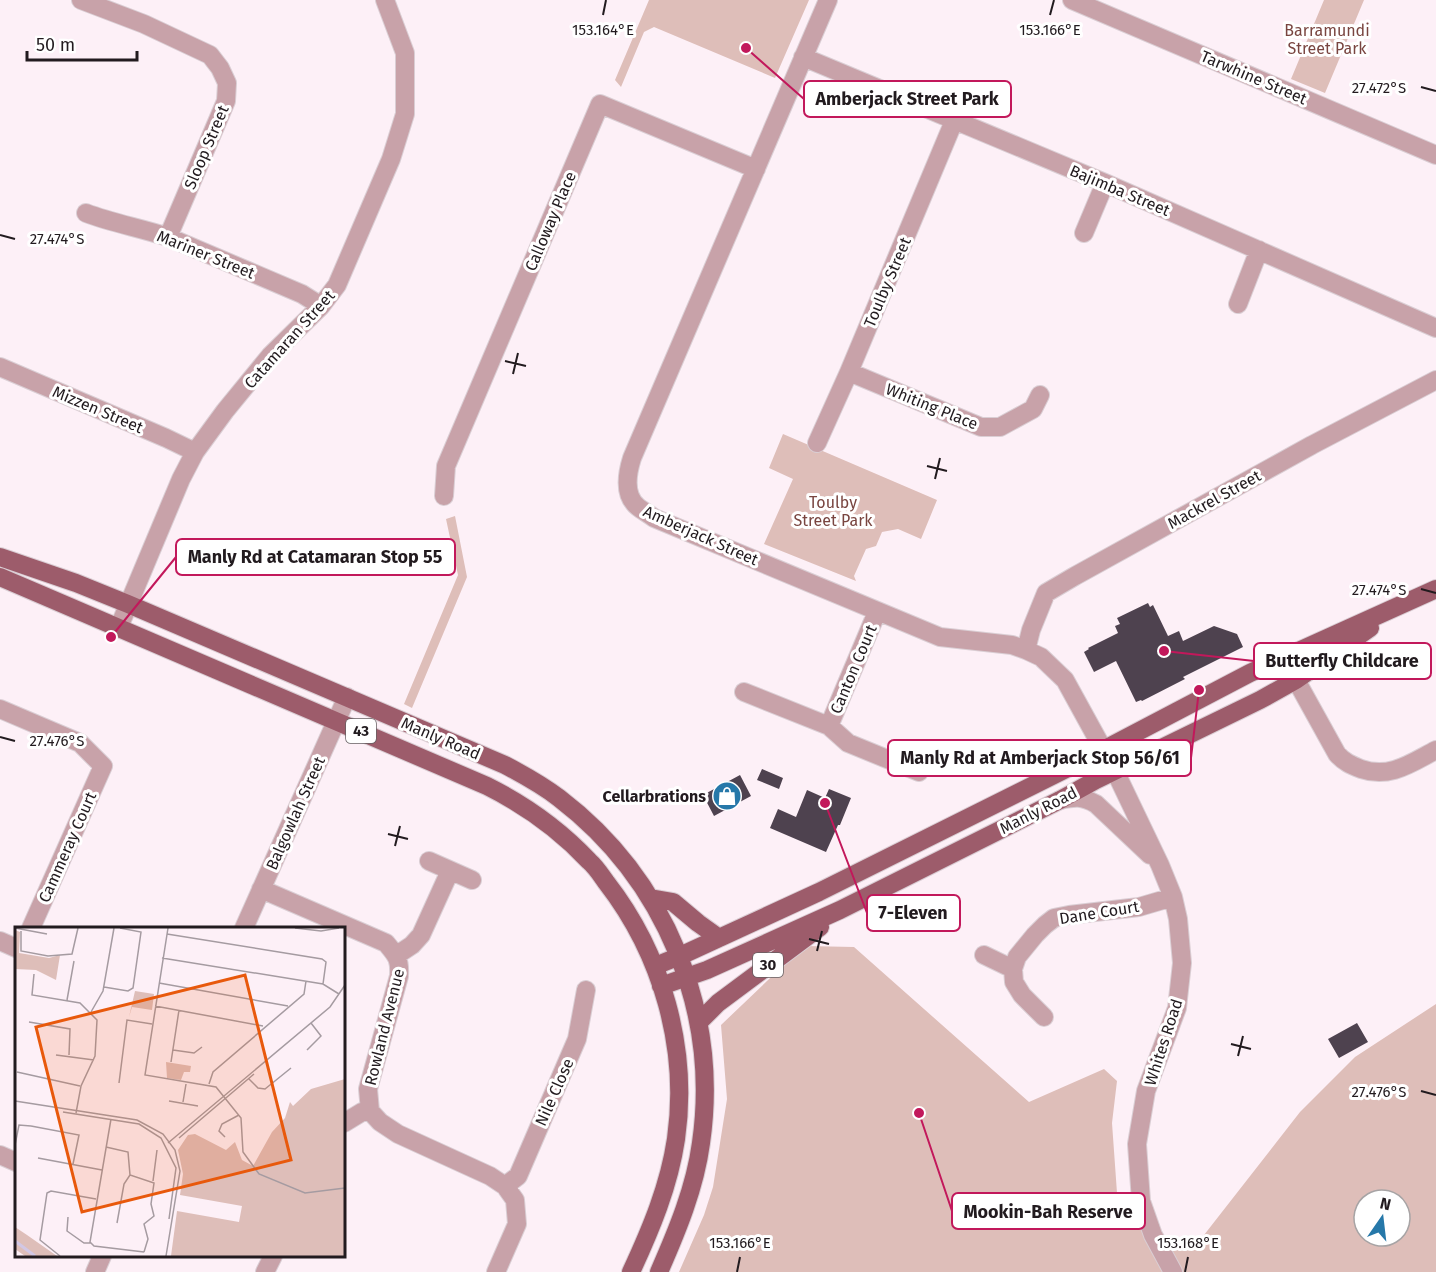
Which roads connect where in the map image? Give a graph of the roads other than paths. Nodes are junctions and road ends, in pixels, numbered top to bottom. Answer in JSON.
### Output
{"nodes":[{"id":1,"x":81,"y":0,"type":"edge"},
{"id":2,"x":385,"y":0,"type":"edge"},
{"id":3,"x":828,"y":0,"type":"edge"},
{"id":4,"x":1072,"y":0,"type":"edge"},
{"id":5,"x":803,"y":57,"type":"junction"},
{"id":6,"x":954,"y":121,"type":"junction"},
{"id":7,"x":1436,"y":155,"type":"edge"},
{"id":8,"x":756,"y":169,"type":"junction"},
{"id":9,"x":1105,"y":183,"type":"junction"},
{"id":10,"x":86,"y":213,"type":"dead end"},
{"id":11,"x":1084,"y":233,"type":"dead end"},
{"id":12,"x":168,"y":237,"type":"junction"},
{"id":13,"x":1259,"y":250,"type":"junction"},
{"id":14,"x":1238,"y":304,"type":"dead end"},
{"id":15,"x":321,"y":306,"type":"junction"},
{"id":16,"x":1436,"y":328,"type":"edge"},
{"id":17,"x":0,"y":367,"type":"edge"},
{"id":18,"x":849,"y":372,"type":"junction"},
{"id":19,"x":1436,"y":380,"type":"edge"},
{"id":20,"x":1040,"y":395,"type":"dead end"},
{"id":21,"x":817,"y":444,"type":"dead end"},
{"id":22,"x":195,"y":452,"type":"junction"},
{"id":23,"x":444,"y":496,"type":"dead end"},
{"id":24,"x":0,"y":557,"type":"edge"},
{"id":25,"x":0,"y":577,"type":"edge"},
{"id":26,"x":1436,"y":589,"type":"edge"},
{"id":27,"x":1406,"y":603,"type":"junction"},
{"id":28,"x":128,"y":604,"type":"junction"},
{"id":29,"x":877,"y":612,"type":"junction"},
{"id":30,"x":119,"y":627,"type":"junction"},
{"id":31,"x":1026,"y":650,"type":"junction"},
{"id":32,"x":1296,"y":680,"type":"junction"},
{"id":33,"x":744,"y":692,"type":"dead end"},
{"id":34,"x":347,"y":697,"type":"junction"},
{"id":35,"x":0,"y":709,"type":"edge"},
{"id":36,"x":337,"y":721,"type":"junction"},
{"id":37,"x":829,"y":726,"type":"junction"},
{"id":38,"x":1103,"y":749,"type":"junction"},
{"id":39,"x":1436,"y":750,"type":"edge"},
{"id":40,"x":1115,"y":771,"type":"junction"},
{"id":41,"x":919,"y":772,"type":"dead end"},
{"id":42,"x":1060,"y":800,"type":"junction"},
{"id":43,"x":429,"y":861,"type":"dead end"},
{"id":44,"x":1160,"y":865,"type":"junction"},
{"id":45,"x":450,"y":871,"type":"junction"},
{"id":46,"x":472,"y":880,"type":"dead end"},
{"id":47,"x":261,"y":889,"type":"junction"},
{"id":48,"x":1173,"y":897,"type":"junction"},
{"id":49,"x":650,"y":898,"type":"junction"},
{"id":50,"x":840,"y":910,"type":"junction"},
{"id":51,"x":31,"y":927,"type":"edge"},
{"id":52,"x":244,"y":927,"type":"edge"},
{"id":53,"x":719,"y":938,"type":"junction"},
{"id":54,"x":0,"y":941,"type":"edge"},
{"id":55,"x":15,"y":948,"type":"edge"},
{"id":56,"x":397,"y":955,"type":"junction"},
{"id":57,"x":984,"y":955,"type":"dead end"},
{"id":58,"x":680,"y":956,"type":"junction"},
{"id":59,"x":654,"y":966,"type":"junction"},
{"id":60,"x":1013,"y":969,"type":"junction"},
{"id":61,"x":688,"y":977,"type":"junction"},
{"id":62,"x":661,"y":986,"type":"junction"},
{"id":63,"x":586,"y":990,"type":"dead end"},
{"id":64,"x":1044,"y":1017,"type":"dead end"},
{"id":65,"x":699,"y":1022,"type":"junction"},
{"id":66,"x":370,"y":1111,"type":"junction"},
{"id":67,"x":345,"y":1122,"type":"edge"},
{"id":68,"x":0,"y":1155,"type":"edge"},
{"id":69,"x":15,"y":1162,"type":"edge"},
{"id":70,"x":505,"y":1186,"type":"junction"},
{"id":71,"x":102,"y":1257,"type":"edge"},
{"id":72,"x":272,"y":1257,"type":"edge"},
{"id":73,"x":95,"y":1272,"type":"edge"},
{"id":74,"x":265,"y":1272,"type":"edge"},
{"id":75,"x":496,"y":1272,"type":"edge"},
{"id":76,"x":631,"y":1272,"type":"edge"},
{"id":77,"x":659,"y":1272,"type":"edge"},
{"id":78,"x":1173,"y":1272,"type":"edge"}],
"edges":[{"from":1,"to":12,"type":"street","name":"Sloop Street"},
{"from":2,"to":15,"type":"street","name":"Catamaran Street"},
{"from":3,"to":5,"type":"street","name":"Amberjack Street"},
{"from":4,"to":7,"type":"street","name":"Tarwhine Street"},
{"from":5,"to":6,"type":"street","name":"Bajimba Street"},
{"from":5,"to":8,"type":"street","name":"Amberjack Street"},
{"from":6,"to":9,"type":"street","name":"Bajimba Street"},
{"from":6,"to":18,"type":"street","name":"Toulby Street"},
{"from":8,"to":23,"type":"street","name":"Calloway Place"},
{"from":8,"to":29,"type":"street","name":"Amberjack Street"},
{"from":9,"to":11,"type":"street"},
{"from":9,"to":13,"type":"street","name":"Bajimba Street"},
{"from":10,"to":12,"type":"street","name":"Mariner Street"},
{"from":12,"to":15,"type":"street","name":"Mariner Street"},
{"from":13,"to":14,"type":"street"},
{"from":13,"to":16,"type":"street","name":"Bajimba Street"},
{"from":15,"to":22,"type":"street","name":"Catamaran Street"},
{"from":17,"to":22,"type":"street","name":"Mizzen Street"},
{"from":18,"to":20,"type":"street","name":"Whiting Place"},
{"from":18,"to":21,"type":"street","name":"Toulby Street"},
{"from":19,"to":31,"type":"street","name":"Mackrel Street"},
{"from":22,"to":28,"type":"street","name":"Catamaran Street"},
{"from":24,"to":28,"type":"main road","name":"Manly Road","number":"43"},
{"from":25,"to":30,"type":"main road","name":"Manly Road","number":"43"},
{"from":26,"to":27,"type":"main road","name":"Manly Road","number":"30"},
{"from":27,"to":32,"type":"main road","name":"Manly Road","number":"30"},
{"from":27,"to":38,"type":"main road","name":"Manly Road","number":"30"},
{"from":28,"to":30,"type":"street","name":"Catamaran Street"},
{"from":28,"to":34,"type":"main road","name":"Manly Road","number":"43"},
{"from":29,"to":31,"type":"street","name":"Amberjack Street"},
{"from":29,"to":37,"type":"street","name":"Canton Court"},
{"from":30,"to":36,"type":"main road","name":"Manly Road","number":"43"},
{"from":31,"to":38,"type":"street","name":"Amberjack Street"},
{"from":32,"to":39,"type":"street"},
{"from":32,"to":40,"type":"main road","name":"Manly Road","number":"30"},
{"from":33,"to":37,"type":"street"},
{"from":34,"to":36,"type":"street","name":"Balgowlah Street"},
{"from":34,"to":49,"type":"main road","name":"Manly Road","number":"43"},
{"from":35,"to":51,"type":"street","name":"Cammeray Court"},
{"from":36,"to":47,"type":"street","name":"Balgowlah Street"},
{"from":36,"to":59,"type":"main road","name":"Manly Road","number":"43"},
{"from":37,"to":41,"type":"street"},
{"from":38,"to":40,"type":"street","name":"Whites Road"},
{"from":38,"to":53,"type":"main road","name":"Manly Road","number":"30"},
{"from":40,"to":42,"type":"main road","name":"Manly Road","number":"30"},
{"from":40,"to":44,"type":"street","name":"Whites Road"},
{"from":42,"to":44,"type":"street"},
{"from":42,"to":50,"type":"main road","name":"Manly Road","number":"30"},
{"from":43,"to":45,"type":"street"},
{"from":44,"to":48,"type":"street","name":"Whites Road"},
{"from":45,"to":46,"type":"street"},
{"from":45,"to":56,"type":"street"},
{"from":47,"to":52,"type":"street","name":"Balgowlah Street"},
{"from":47,"to":56,"type":"street","name":"Rowland Avenue"},
{"from":48,"to":60,"type":"street","name":"Dane Court"},
{"from":48,"to":78,"type":"street","name":"Whites Road"},
{"from":49,"to":53,"type":"main road"},
{"from":49,"to":58,"type":"main road","name":"Manly Road","number":"43"},
{"from":50,"to":61,"type":"main road","name":"Manly Road"},
{"from":50,"to":65,"type":"main road","number":"30"},
{"from":53,"to":58,"type":"main road","name":"Manly Road","number":"30"},
{"from":54,"to":55,"type":"street"},
{"from":56,"to":66,"type":"street","name":"Rowland Avenue"},
{"from":57,"to":60,"type":"street"},
{"from":58,"to":59,"type":"main road","name":"Manly Road","number":"30"},
{"from":58,"to":61,"type":"main road","name":"Manly Road","number":"43"},
{"from":59,"to":62,"type":"main road"},
{"from":60,"to":64,"type":"street"},
{"from":61,"to":62,"type":"main road","name":"Manly Road"},
{"from":61,"to":65,"type":"main road","name":"Manly Road","number":"43"},
{"from":62,"to":76,"type":"main road"},
{"from":63,"to":70,"type":"street","name":"Nile Close"},
{"from":65,"to":77,"type":"main road","name":"Manly Road"},
{"from":66,"to":67,"type":"street"},
{"from":66,"to":70,"type":"street"},
{"from":68,"to":69,"type":"street"},
{"from":70,"to":75,"type":"street"},
{"from":71,"to":73,"type":"street"},
{"from":72,"to":74,"type":"street"}]}
